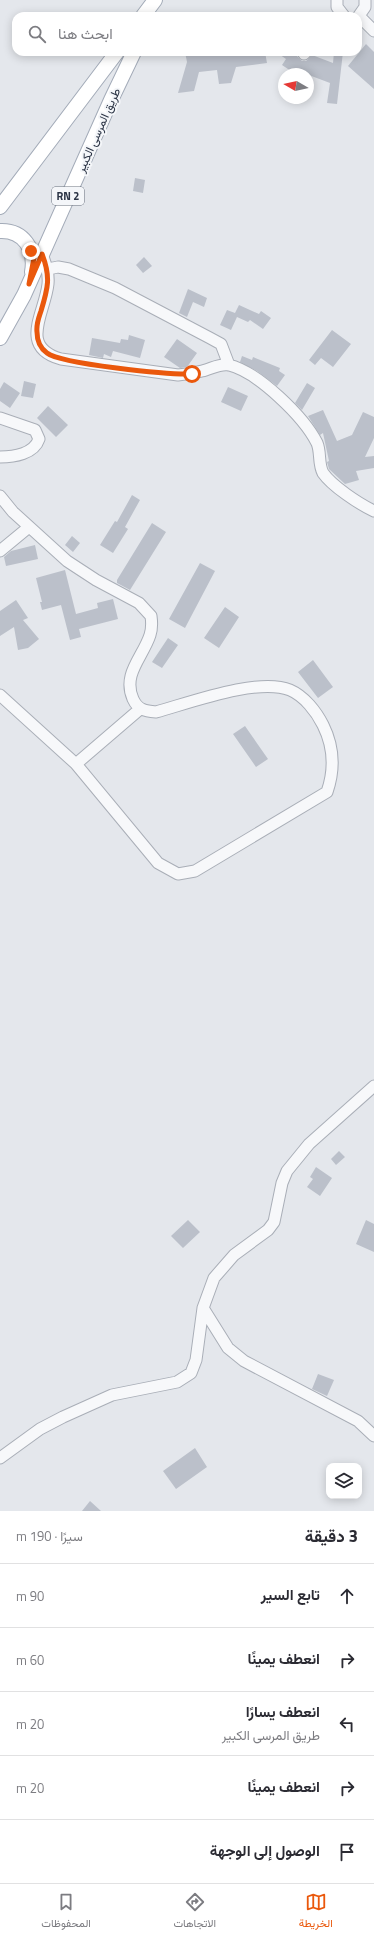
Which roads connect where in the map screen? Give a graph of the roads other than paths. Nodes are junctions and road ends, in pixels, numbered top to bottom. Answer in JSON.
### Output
{"nodes":[{"id":1,"x":155,"y":0,"type":"edge"},
{"id":2,"x":164,"y":0,"type":"edge"},
{"id":3,"x":337,"y":0,"type":"edge"},
{"id":4,"x":364,"y":9,"type":"edge"},
{"id":5,"x":146,"y":12,"type":"edge"},
{"id":6,"x":156,"y":12,"type":"edge"},
{"id":7,"x":340,"y":12,"type":"edge"},
{"id":8,"x":374,"y":31,"type":"edge"},
{"id":9,"x":114,"y":56,"type":"edge"},
{"id":10,"x":132,"y":56,"type":"edge"},
{"id":11,"x":0,"y":207,"type":"edge"},
{"id":12,"x":0,"y":231,"type":"edge"},
{"id":13,"x":42,"y":254,"type":"junction"},
{"id":14,"x":48,"y":269,"type":"junction"},
{"id":15,"x":29,"y":284,"type":"junction"},
{"id":16,"x":0,"y":338,"type":"edge"},
{"id":17,"x":229,"y":365,"type":"junction"},
{"id":18,"x":0,"y":418,"type":"edge"},
{"id":19,"x":0,"y":457,"type":"edge"},
{"id":20,"x":0,"y":496,"type":"edge"},
{"id":21,"x":374,"y":511,"type":"edge"},
{"id":22,"x":29,"y":527,"type":"junction"},
{"id":23,"x":0,"y":551,"type":"edge"},
{"id":24,"x":0,"y":695,"type":"edge"},
{"id":25,"x":140,"y":709,"type":"junction"},
{"id":26,"x":76,"y":764,"type":"junction"},
{"id":27,"x":374,"y":1086,"type":"edge"},
{"id":28,"x":203,"y":1308,"type":"junction"},
{"id":29,"x":374,"y":1436,"type":"edge"},
{"id":30,"x":0,"y":1458,"type":"edge"}],
"edges":[{"from":1,"to":5,"type":"main road"},
{"from":2,"to":6,"type":"main road"},
{"from":3,"to":7,"type":"street"},
{"from":4,"to":8,"type":"street"},
{"from":9,"to":11,"type":"main road","name":"طريق المرسى الكبير"},
{"from":10,"to":13,"type":"main road","name":"طريق المرسى الكبير","number":"RN 2"},
{"from":12,"to":15,"type":"main road"},
{"from":13,"to":14,"type":"street"},
{"from":13,"to":15,"type":"main road","name":"طريق المرسى الكبير","number":"RN 2"},
{"from":14,"to":17,"type":"street"},
{"from":14,"to":17,"type":"street"},
{"from":15,"to":16,"type":"main road","name":"طريق المرسى الكبير","number":"RN 2"},
{"from":17,"to":21,"type":"street"},
{"from":18,"to":19,"type":"street"},
{"from":20,"to":22,"type":"street"},
{"from":22,"to":23,"type":"street"},
{"from":22,"to":25,"type":"street"},
{"from":24,"to":26,"type":"street"},
{"from":25,"to":26,"type":"street"},
{"from":25,"to":26,"type":"street"},
{"from":27,"to":28,"type":"street"},
{"from":28,"to":29,"type":"street"},
{"from":28,"to":30,"type":"street"}]}
